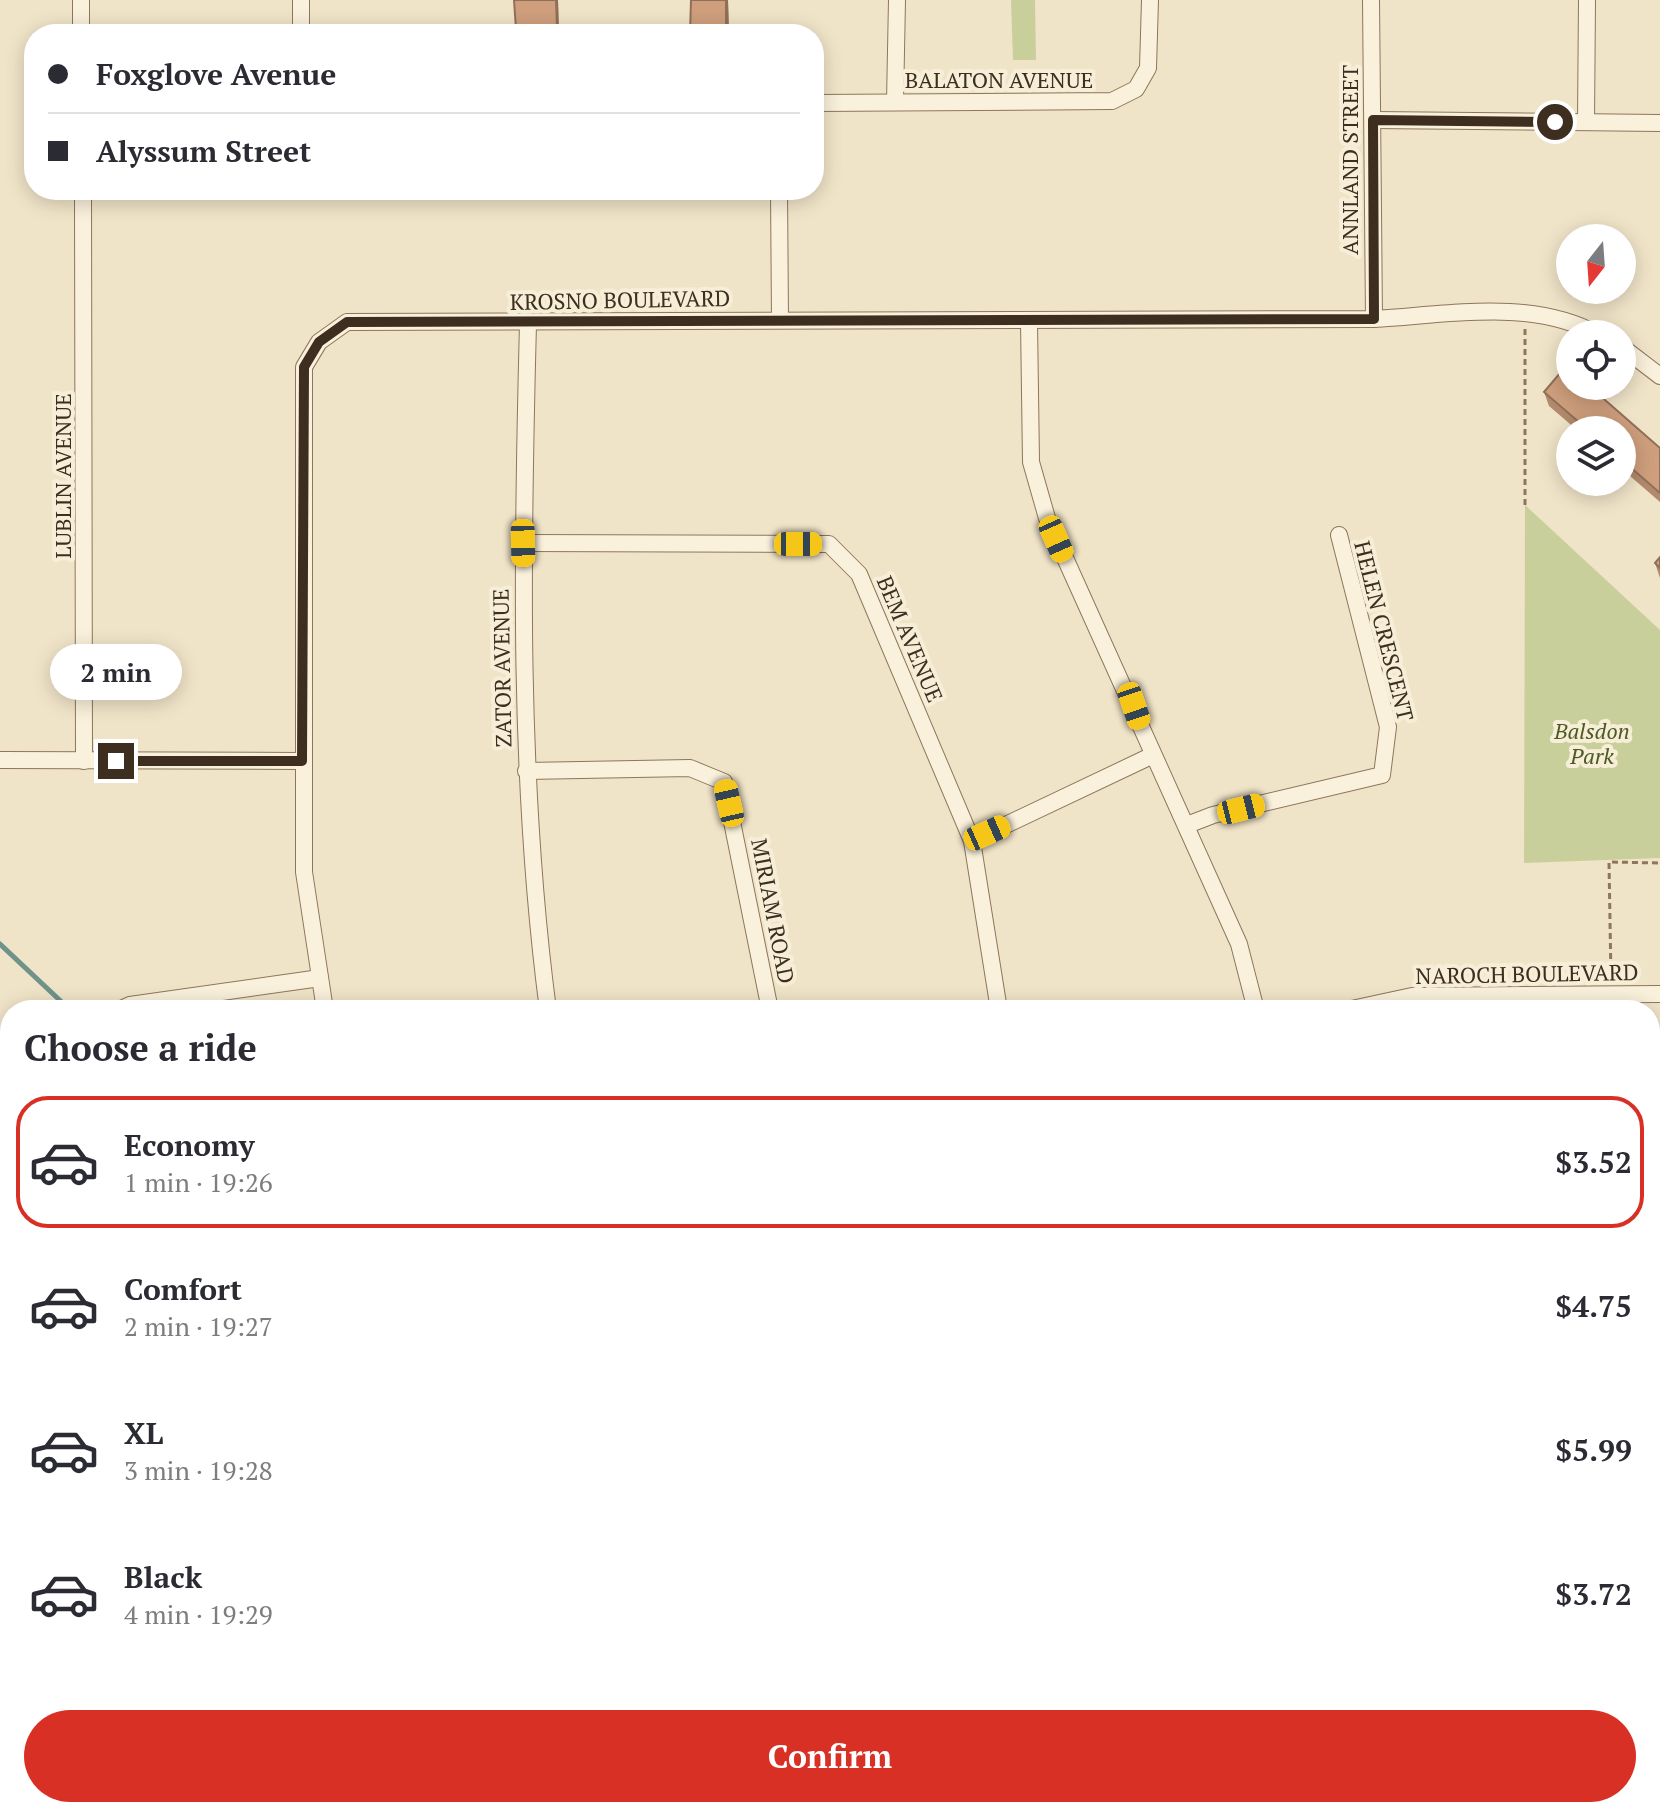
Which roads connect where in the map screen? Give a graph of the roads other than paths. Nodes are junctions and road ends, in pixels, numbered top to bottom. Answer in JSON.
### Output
{"nodes":[{"id":1,"x":81,"y":0,"type":"edge"},
{"id":2,"x":301,"y":0,"type":"edge"},
{"id":3,"x":897,"y":0,"type":"edge"},
{"id":4,"x":1150,"y":0,"type":"edge"},
{"id":5,"x":1371,"y":0,"type":"edge"},
{"id":6,"x":1587,"y":0,"type":"edge"},
{"id":7,"x":81,"y":24,"type":"edge"},
{"id":8,"x":301,"y":24,"type":"edge"},
{"id":9,"x":895,"y":102,"type":"junction"},
{"id":10,"x":824,"y":103,"type":"edge"},
{"id":11,"x":1373,"y":120,"type":"junction"},
{"id":12,"x":1586,"y":122,"type":"junction"},
{"id":13,"x":1660,"y":123,"type":"edge"},
{"id":14,"x":83,"y":200,"type":"edge"},
{"id":15,"x":779,"y":200,"type":"edge"},
{"id":16,"x":1374,"y":319,"type":"junction"},
{"id":17,"x":780,"y":320,"type":"junction"},
{"id":18,"x":1563,"y":320,"type":"edge"},
{"id":19,"x":1029,"y":322,"type":"junction"},
{"id":20,"x":528,"y":324,"type":"junction"},
{"id":21,"x":1636,"y":358,"type":"edge"},
{"id":22,"x":1660,"y":376,"type":"edge"},
{"id":23,"x":1339,"y":535,"type":"dead end"},
{"id":24,"x":523,"y":543,"type":"junction"},
{"id":25,"x":1151,"y":756,"type":"junction"},
{"id":26,"x":0,"y":760,"type":"edge"},
{"id":27,"x":84,"y":761,"type":"junction"},
{"id":28,"x":302,"y":761,"type":"junction"},
{"id":29,"x":526,"y":771,"type":"junction"},
{"id":30,"x":1187,"y":825,"type":"junction"},
{"id":31,"x":972,"y":841,"type":"junction"},
{"id":32,"x":320,"y":978,"type":"junction"},
{"id":33,"x":1660,"y":994,"type":"edge"},
{"id":34,"x":165,"y":1000,"type":"edge"},
{"id":35,"x":323,"y":1000,"type":"edge"},
{"id":36,"x":547,"y":1000,"type":"edge"},
{"id":37,"x":768,"y":1000,"type":"edge"},
{"id":38,"x":997,"y":1000,"type":"edge"},
{"id":39,"x":1253,"y":1000,"type":"edge"},
{"id":40,"x":1393,"y":1000,"type":"edge"},
{"id":41,"x":1469,"y":1000,"type":"edge"},
{"id":42,"x":1554,"y":1000,"type":"edge"}],
"edges":[{"from":1,"to":7,"type":"street"},
{"from":2,"to":8,"type":"street"},
{"from":3,"to":9,"type":"street"},
{"from":4,"to":9,"type":"street","name":"BALATON AVENUE"},
{"from":5,"to":11,"type":"street","name":"ANNLAND STREET"},
{"from":6,"to":12,"type":"street"},
{"from":9,"to":10,"type":"street","name":"BALATON AVENUE"},
{"from":11,"to":12,"type":"street"},
{"from":11,"to":16,"type":"street","name":"ANNLAND STREET"},
{"from":12,"to":13,"type":"street"},
{"from":14,"to":27,"type":"street","name":"LUBLIN AVENUE"},
{"from":15,"to":17,"type":"street"},
{"from":16,"to":18,"type":"street","name":"KROSNO BOULEVARD"},
{"from":16,"to":19,"type":"street","name":"KROSNO BOULEVARD"},
{"from":17,"to":19,"type":"street","name":"KROSNO BOULEVARD"},
{"from":17,"to":20,"type":"street","name":"KROSNO BOULEVARD"},
{"from":19,"to":25,"type":"street"},
{"from":20,"to":24,"type":"street","name":"ZATOR AVENUE"},
{"from":20,"to":28,"type":"street","name":"KROSNO BOULEVARD"},
{"from":21,"to":22,"type":"street"},
{"from":23,"to":30,"type":"street","name":"HELEN CRESCENT"},
{"from":24,"to":29,"type":"street","name":"ZATOR AVENUE"},
{"from":24,"to":31,"type":"street","name":"BEM AVENUE"},
{"from":25,"to":30,"type":"street"},
{"from":25,"to":31,"type":"street"},
{"from":26,"to":27,"type":"street"},
{"from":27,"to":28,"type":"street"},
{"from":28,"to":32,"type":"street","name":"KROSNO BOULEVARD"},
{"from":29,"to":36,"type":"street","name":"ZATOR AVENUE"},
{"from":29,"to":37,"type":"street","name":"MIRIAM ROAD"},
{"from":30,"to":39,"type":"street"},
{"from":31,"to":38,"type":"street","name":"BEM AVENUE"},
{"from":32,"to":34,"type":"street"},
{"from":32,"to":35,"type":"street","name":"KROSNO BOULEVARD"},
{"from":33,"to":42,"type":"street","name":"NAROCH BOULEVARD"},
{"from":40,"to":41,"type":"street","name":"NAROCH BOULEVARD"}]}
